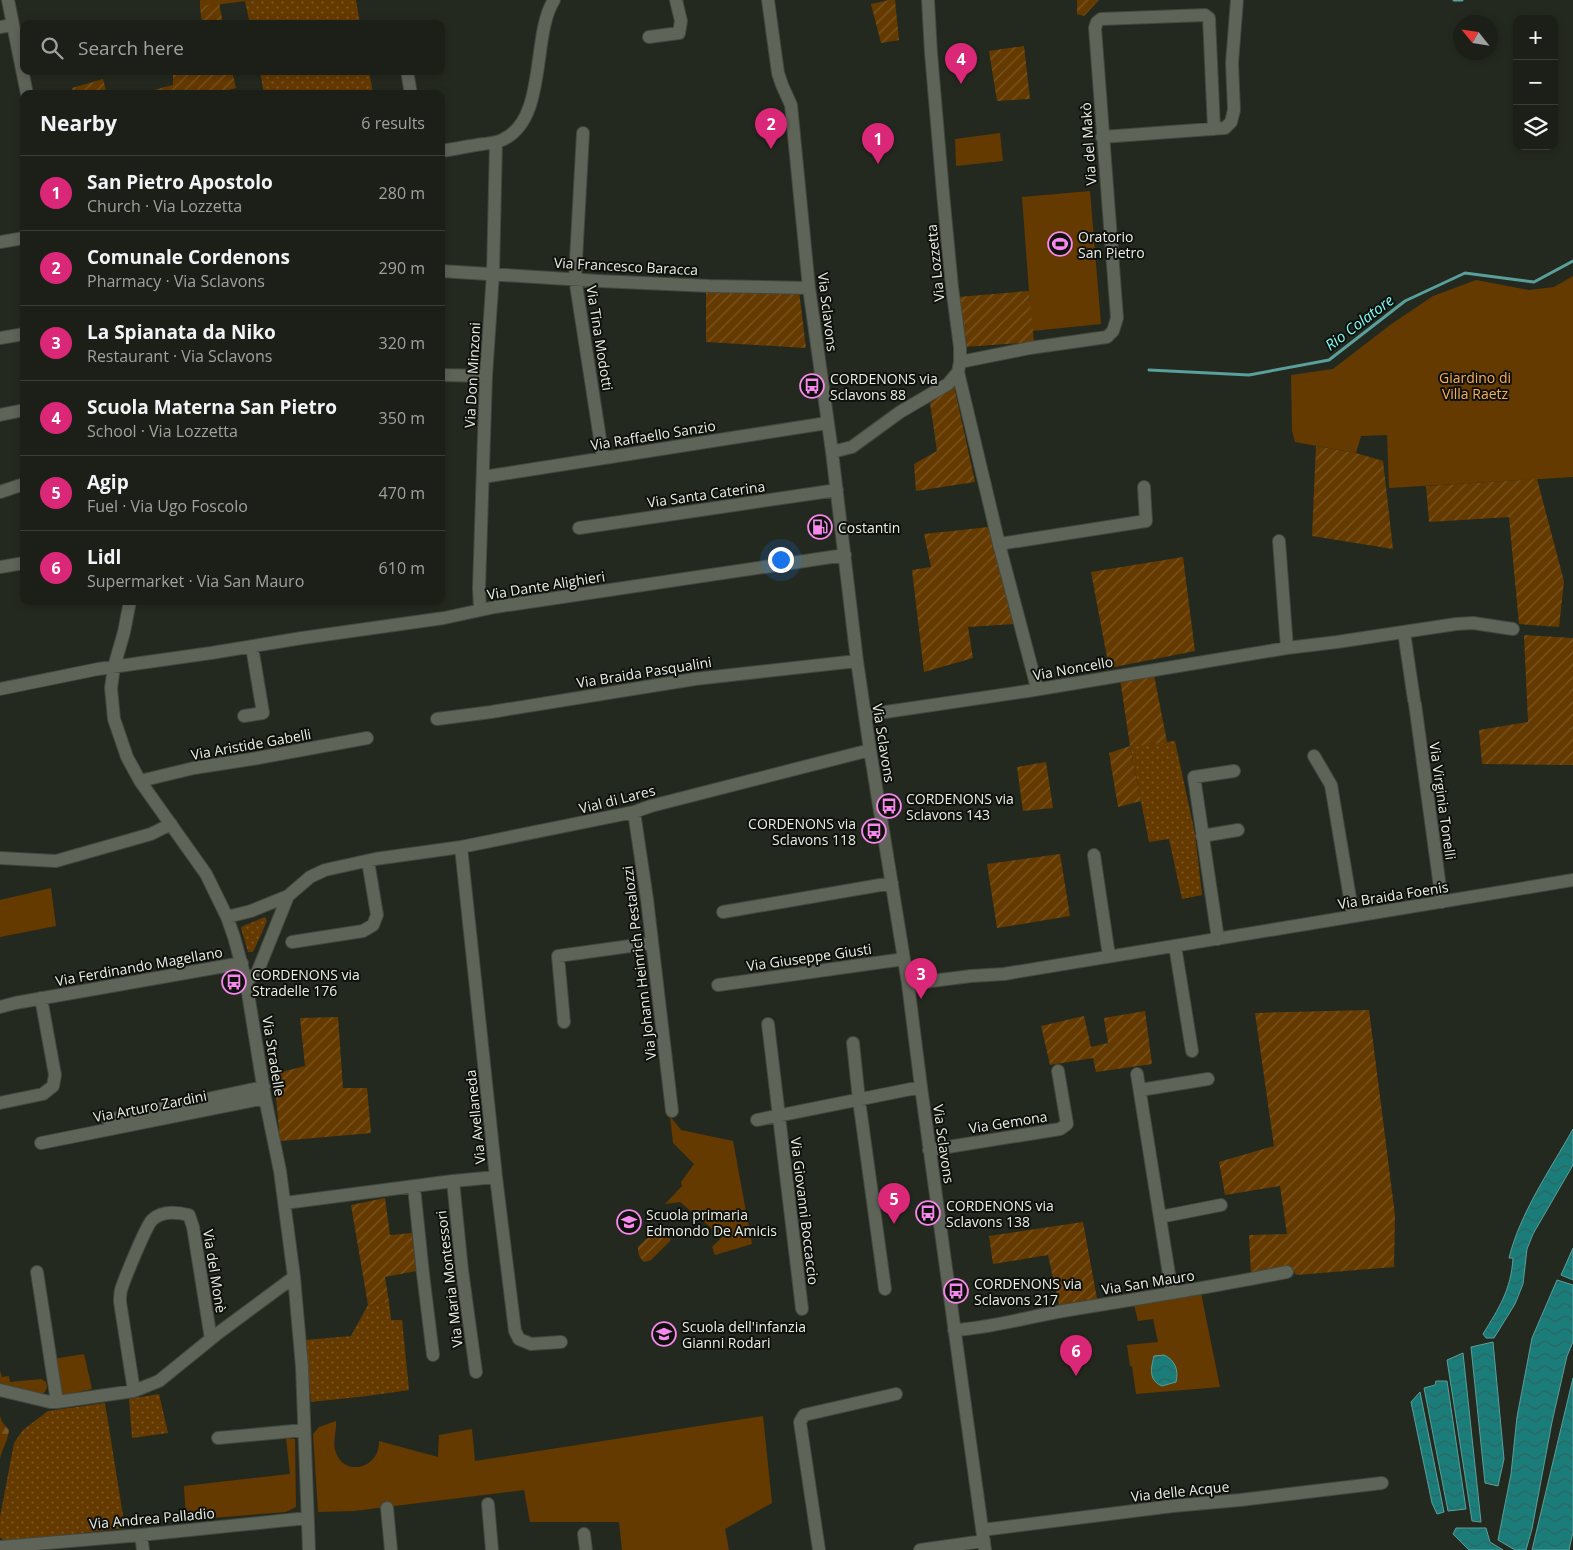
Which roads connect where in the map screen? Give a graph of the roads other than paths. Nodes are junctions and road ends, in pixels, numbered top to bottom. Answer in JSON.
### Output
{"nodes":[{"id":1,"x":8,"y":0,"type":"edge"},
{"id":2,"x":554,"y":0,"type":"edge"},
{"id":3,"x":676,"y":0,"type":"edge"},
{"id":4,"x":768,"y":0,"type":"edge"},
{"id":5,"x":928,"y":0,"type":"edge"},
{"id":6,"x":1237,"y":0,"type":"edge"},
{"id":7,"x":6,"y":26,"type":"edge"},
{"id":8,"x":650,"y":37,"type":"dead end"},
{"id":9,"x":20,"y":69,"type":"edge"},
{"id":10,"x":22,"y":75,"type":"edge"},
{"id":11,"x":408,"y":75,"type":"edge"},
{"id":12,"x":27,"y":90,"type":"edge"},
{"id":13,"x":410,"y":90,"type":"edge"},
{"id":14,"x":1214,"y":129,"type":"junction"},
{"id":15,"x":583,"y":133,"type":"dead end"},
{"id":16,"x":1102,"y":136,"type":"junction"},
{"id":17,"x":496,"y":142,"type":"junction"},
{"id":18,"x":445,"y":150,"type":"edge"},
{"id":19,"x":20,"y":239,"type":"edge"},
{"id":20,"x":0,"y":242,"type":"edge"},
{"id":21,"x":445,"y":271,"type":"edge"},
{"id":22,"x":493,"y":273,"type":"junction"},
{"id":23,"x":575,"y":278,"type":"junction"},
{"id":24,"x":809,"y":288,"type":"junction"},
{"id":25,"x":20,"y":335,"type":"edge"},
{"id":26,"x":0,"y":338,"type":"edge"},
{"id":27,"x":959,"y":367,"type":"junction"},
{"id":28,"x":445,"y":375,"type":"edge"},
{"id":29,"x":486,"y":376,"type":"junction"},
{"id":30,"x":20,"y":411,"type":"edge"},
{"id":31,"x":0,"y":415,"type":"edge"},
{"id":32,"x":828,"y":423,"type":"junction"},
{"id":33,"x":832,"y":452,"type":"junction"},
{"id":34,"x":603,"y":458,"type":"junction"},
{"id":35,"x":483,"y":477,"type":"junction"},
{"id":36,"x":20,"y":485,"type":"edge"},
{"id":37,"x":1144,"y":487,"type":"dead end"},
{"id":38,"x":837,"y":490,"type":"junction"},
{"id":39,"x":0,"y":492,"type":"edge"},
{"id":40,"x":579,"y":528,"type":"dead end"},
{"id":41,"x":1280,"y":541,"type":"dead end"},
{"id":42,"x":999,"y":544,"type":"junction"},
{"id":43,"x":845,"y":555,"type":"junction"},
{"id":44,"x":20,"y":564,"type":"edge"},
{"id":45,"x":0,"y":567,"type":"edge"},
{"id":46,"x":129,"y":605,"type":"edge"},
{"id":47,"x":480,"y":610,"type":"junction"},
{"id":48,"x":1513,"y":629,"type":"dead end"},
{"id":49,"x":1404,"y":632,"type":"junction"},
{"id":50,"x":252,"y":647,"type":"junction"},
{"id":51,"x":1287,"y":648,"type":"junction"},
{"id":52,"x":857,"y":661,"type":"junction"},
{"id":53,"x":114,"y":667,"type":"junction"},
{"id":54,"x":1037,"y":688,"type":"junction"},
{"id":55,"x":0,"y":689,"type":"edge"},
{"id":56,"x":865,"y":714,"type":"junction"},
{"id":57,"x":244,"y":716,"type":"dead end"},
{"id":58,"x":436,"y":719,"type":"dead end"},
{"id":59,"x":367,"y":738,"type":"dead end"},
{"id":60,"x":870,"y":750,"type":"junction"},
{"id":61,"x":1314,"y":756,"type":"dead end"},
{"id":62,"x":1234,"y":771,"type":"dead end"},
{"id":63,"x":140,"y":781,"type":"junction"},
{"id":64,"x":634,"y":812,"type":"junction"},
{"id":65,"x":171,"y":824,"type":"junction"},
{"id":66,"x":1238,"y":830,"type":"dead end"},
{"id":67,"x":1202,"y":836,"type":"junction"},
{"id":68,"x":461,"y":847,"type":"junction"},
{"id":69,"x":1094,"y":855,"type":"dead end"},
{"id":70,"x":0,"y":858,"type":"edge"},
{"id":71,"x":368,"y":861,"type":"junction"},
{"id":72,"x":1573,"y":880,"type":"edge"},
{"id":73,"x":892,"y":883,"type":"junction"},
{"id":74,"x":288,"y":896,"type":"junction"},
{"id":75,"x":1442,"y":902,"type":"junction"},
{"id":76,"x":723,"y":912,"type":"dead end"},
{"id":77,"x":1353,"y":916,"type":"junction"},
{"id":78,"x":227,"y":917,"type":"junction"},
{"id":79,"x":1218,"y":939,"type":"junction"},
{"id":80,"x":292,"y":942,"type":"dead end"},
{"id":81,"x":652,"y":943,"type":"junction"},
{"id":82,"x":1175,"y":946,"type":"junction"},
{"id":83,"x":1108,"y":956,"type":"junction"},
{"id":84,"x":904,"y":959,"type":"junction"},
{"id":85,"x":242,"y":963,"type":"junction"},
{"id":86,"x":246,"y":981,"type":"junction"},
{"id":87,"x":908,"y":984,"type":"junction"},
{"id":88,"x":718,"y":985,"type":"dead end"},
{"id":89,"x":41,"y":998,"type":"junction"},
{"id":90,"x":0,"y":1007,"type":"edge"},
{"id":91,"x":564,"y":1022,"type":"dead end"},
{"id":92,"x":768,"y":1024,"type":"dead end"},
{"id":93,"x":853,"y":1042,"type":"dead end"},
{"id":94,"x":1192,"y":1052,"type":"dead end"},
{"id":95,"x":1058,"y":1071,"type":"dead end"},
{"id":96,"x":1137,"y":1074,"type":"dead end"},
{"id":97,"x":1208,"y":1079,"type":"dead end"},
{"id":98,"x":920,"y":1087,"type":"junction"},
{"id":99,"x":1140,"y":1090,"type":"junction"},
{"id":100,"x":265,"y":1092,"type":"junction"},
{"id":101,"x":859,"y":1100,"type":"junction"},
{"id":102,"x":0,"y":1103,"type":"edge"},
{"id":103,"x":672,"y":1111,"type":"dead end"},
{"id":104,"x":778,"y":1116,"type":"junction"},
{"id":105,"x":108,"y":1120,"type":"dead end"},
{"id":106,"x":757,"y":1120,"type":"dead end"},
{"id":107,"x":41,"y":1144,"type":"dead end"},
{"id":108,"x":929,"y":1150,"type":"junction"},
{"id":109,"x":496,"y":1177,"type":"junction"},
{"id":110,"x":453,"y":1181,"type":"junction"},
{"id":111,"x":414,"y":1187,"type":"junction"},
{"id":112,"x":285,"y":1203,"type":"junction"},
{"id":113,"x":1222,"y":1205,"type":"dead end"},
{"id":114,"x":1160,"y":1217,"type":"junction"},
{"id":115,"x":37,"y":1272,"type":"dead end"},
{"id":116,"x":1287,"y":1272,"type":"dead end"},
{"id":117,"x":294,"y":1277,"type":"junction"},
{"id":118,"x":884,"y":1289,"type":"dead end"},
{"id":119,"x":1172,"y":1292,"type":"junction"},
{"id":120,"x":802,"y":1309,"type":"dead end"},
{"id":121,"x":954,"y":1330,"type":"junction"},
{"id":122,"x":212,"y":1339,"type":"junction"},
{"id":123,"x":560,"y":1342,"type":"dead end"},
{"id":124,"x":433,"y":1355,"type":"dead end"},
{"id":125,"x":476,"y":1372,"type":"dead end"},
{"id":126,"x":0,"y":1390,"type":"edge"},
{"id":127,"x":134,"y":1391,"type":"junction"},
{"id":128,"x":896,"y":1394,"type":"dead end"},
{"id":129,"x":57,"y":1402,"type":"junction"},
{"id":130,"x":304,"y":1430,"type":"junction"},
{"id":131,"x":218,"y":1438,"type":"dead end"},
{"id":132,"x":1382,"y":1483,"type":"dead end"},
{"id":133,"x":488,"y":1504,"type":"dead end"},
{"id":134,"x":387,"y":1508,"type":"dead end"},
{"id":135,"x":307,"y":1518,"type":"junction"},
{"id":136,"x":584,"y":1534,"type":"dead end"},
{"id":137,"x":141,"y":1535,"type":"junction"},
{"id":138,"x":983,"y":1540,"type":"edge"},
{"id":139,"x":42,"y":1546,"type":"edge"},
{"id":140,"x":0,"y":1547,"type":"edge"},
{"id":141,"x":143,"y":1550,"type":"edge"},
{"id":142,"x":308,"y":1550,"type":"edge"},
{"id":143,"x":391,"y":1550,"type":"edge"},
{"id":144,"x":492,"y":1550,"type":"edge"},
{"id":145,"x":586,"y":1550,"type":"edge"},
{"id":146,"x":819,"y":1550,"type":"edge"},
{"id":147,"x":920,"y":1550,"type":"edge"}],
"edges":[{"from":1,"to":7,"type":"street"},
{"from":2,"to":17,"type":"street"},
{"from":3,"to":8,"type":"street"},
{"from":4,"to":24,"type":"street","name":"Via Sclavons"},
{"from":5,"to":27,"type":"street","name":"Via Lozzetta"},
{"from":6,"to":14,"type":"street"},
{"from":7,"to":9,"type":"street"},
{"from":10,"to":12,"type":"street"},
{"from":11,"to":13,"type":"street"},
{"from":14,"to":16,"type":"street"},
{"from":14,"to":16,"type":"street","name":"Via del Makò"},
{"from":15,"to":23,"type":"street","name":"Via Tina Modotti"},
{"from":16,"to":27,"type":"street","name":"Via del Makò"},
{"from":17,"to":18,"type":"street"},
{"from":17,"to":22,"type":"street","name":"Via Don Minzoni"},
{"from":19,"to":20,"type":"street"},
{"from":21,"to":22,"type":"street","name":"Via Francesco Baracca"},
{"from":22,"to":23,"type":"street","name":"Via Francesco Baracca"},
{"from":22,"to":29,"type":"street","name":"Via Don Minzoni"},
{"from":23,"to":24,"type":"street","name":"Via Francesco Baracca"},
{"from":23,"to":34,"type":"street","name":"Via Tina Modotti"},
{"from":24,"to":32,"type":"street","name":"Via Sclavons"},
{"from":25,"to":26,"type":"street"},
{"from":27,"to":33,"type":"street"},
{"from":27,"to":42,"type":"street","name":"Via Lozzetta"},
{"from":28,"to":29,"type":"street"},
{"from":29,"to":35,"type":"street","name":"Via Don Minzoni"},
{"from":30,"to":31,"type":"street"},
{"from":32,"to":33,"type":"street","name":"Via Sclavons"},
{"from":32,"to":34,"type":"street","name":"Via Raffaello Sanzio"},
{"from":33,"to":38,"type":"street","name":"Via Sclavons"},
{"from":34,"to":35,"type":"street","name":"Via Raffaello Sanzio"},
{"from":35,"to":47,"type":"street","name":"Via Don Minzoni"},
{"from":36,"to":39,"type":"street"},
{"from":37,"to":42,"type":"street"},
{"from":38,"to":40,"type":"street","name":"Via Santa Caterina"},
{"from":38,"to":43,"type":"street","name":"Via Sclavons"},
{"from":41,"to":51,"type":"street"},
{"from":42,"to":54,"type":"street","name":"Via Lozzetta"},
{"from":43,"to":47,"type":"street","name":"Via Dante Alighieri"},
{"from":43,"to":52,"type":"street","name":"Via Sclavons"},
{"from":44,"to":45,"type":"street"},
{"from":46,"to":53,"type":"street","name":"Via Stradelle"},
{"from":47,"to":50,"type":"street","name":"Via Dante Alighieri"},
{"from":48,"to":49,"type":"street","name":"Via Noncello"},
{"from":49,"to":51,"type":"street","name":"Via Noncello"},
{"from":49,"to":75,"type":"street","name":"Via Virginia Tonelli"},
{"from":50,"to":53,"type":"street","name":"Via Dante Alighieri"},
{"from":50,"to":57,"type":"street"},
{"from":51,"to":54,"type":"street","name":"Via Noncello"},
{"from":52,"to":56,"type":"street","name":"Via Sclavons"},
{"from":52,"to":58,"type":"street","name":"Via Braida Pasqualini"},
{"from":53,"to":55,"type":"street","name":"Via Dante Alighieri"},
{"from":53,"to":63,"type":"street","name":"Via Stradelle"},
{"from":54,"to":56,"type":"street","name":"Via Noncello"},
{"from":56,"to":60,"type":"street","name":"Via Sclavons"},
{"from":59,"to":63,"type":"street","name":"Via Aristide Gabelli"},
{"from":60,"to":64,"type":"street","name":"Vial di Lares"},
{"from":60,"to":73,"type":"street","name":"Via Sclavons"},
{"from":61,"to":77,"type":"street"},
{"from":62,"to":67,"type":"street"},
{"from":63,"to":65,"type":"street","name":"Via Stradelle"},
{"from":64,"to":68,"type":"street","name":"Vial di Lares"},
{"from":64,"to":81,"type":"street","name":"Via Johann Heinrich Pestalozzi"},
{"from":65,"to":70,"type":"street"},
{"from":65,"to":78,"type":"street","name":"Via Stradelle"},
{"from":66,"to":67,"type":"street"},
{"from":67,"to":79,"type":"street"},
{"from":68,"to":71,"type":"street","name":"Vial di Lares"},
{"from":68,"to":109,"type":"street","name":"Via Avellaneda"},
{"from":69,"to":83,"type":"street"},
{"from":71,"to":74,"type":"street","name":"Vial di Lares"},
{"from":71,"to":80,"type":"street"},
{"from":72,"to":75,"type":"street","name":"Via Braida Foenis"},
{"from":73,"to":76,"type":"street"},
{"from":73,"to":84,"type":"street","name":"Via Sclavons"},
{"from":74,"to":78,"type":"street","name":"Vial di Lares"},
{"from":74,"to":86,"type":"street","name":"Vial di Lares"},
{"from":75,"to":77,"type":"street","name":"Via Braida Foenis"},
{"from":77,"to":79,"type":"street","name":"Via Braida Foenis"},
{"from":78,"to":85,"type":"street","name":"Via Stradelle"},
{"from":79,"to":82,"type":"street","name":"Via Braida Foenis"},
{"from":81,"to":91,"type":"street"},
{"from":81,"to":103,"type":"street","name":"Via Johann Heinrich Pestalozzi"},
{"from":82,"to":83,"type":"street","name":"Via Braida Foenis"},
{"from":82,"to":94,"type":"street"},
{"from":83,"to":87,"type":"street","name":"Via Braida Foenis"},
{"from":84,"to":87,"type":"street","name":"Via Sclavons"},
{"from":84,"to":88,"type":"street","name":"Via Giuseppe Giusti"},
{"from":85,"to":86,"type":"street","name":"Via Stradelle"},
{"from":85,"to":89,"type":"street","name":"Via Ferdinando Magellano"},
{"from":86,"to":100,"type":"street","name":"Via Stradelle"},
{"from":87,"to":98,"type":"street","name":"Via Sclavons"},
{"from":89,"to":90,"type":"street","name":"Via Ferdinando Magellano"},
{"from":89,"to":102,"type":"street","name":"Via Ferdinando Magellano"},
{"from":92,"to":104,"type":"street","name":"Via Giovanni Boccaccio"},
{"from":93,"to":101,"type":"street"},
{"from":95,"to":108,"type":"street","name":"Via Gemona"},
{"from":96,"to":99,"type":"street"},
{"from":97,"to":99,"type":"street"},
{"from":98,"to":101,"type":"street"},
{"from":98,"to":108,"type":"street","name":"Via Sclavons"},
{"from":99,"to":114,"type":"street"},
{"from":100,"to":105,"type":"street","name":"Via Arturo Zardini"},
{"from":100,"to":107,"type":"street","name":"Via Arturo Zardini"},
{"from":100,"to":112,"type":"street","name":"Via Stradelle"},
{"from":101,"to":104,"type":"street"},
{"from":101,"to":118,"type":"street"},
{"from":104,"to":106,"type":"street"},
{"from":104,"to":120,"type":"street","name":"Via Giovanni Boccaccio"},
{"from":108,"to":121,"type":"street","name":"Via Sclavons"},
{"from":109,"to":110,"type":"street"},
{"from":109,"to":123,"type":"street","name":"Via Avellaneda"},
{"from":110,"to":111,"type":"street"},
{"from":110,"to":125,"type":"street","name":"Via Maria Montessori"},
{"from":111,"to":112,"type":"street"},
{"from":111,"to":124,"type":"street","name":"Via Maria Montessori"},
{"from":112,"to":117,"type":"street","name":"Via Stradelle"},
{"from":113,"to":114,"type":"street"},
{"from":114,"to":119,"type":"street"},
{"from":115,"to":129,"type":"street"},
{"from":116,"to":119,"type":"street","name":"Via San Mauro"},
{"from":117,"to":122,"type":"street","name":"Via del Monè"},
{"from":117,"to":130,"type":"street","name":"Via Stradelle"},
{"from":119,"to":121,"type":"street","name":"Via San Mauro"},
{"from":121,"to":138,"type":"street","name":"Via Sclavons"},
{"from":122,"to":127,"type":"street","name":"Via del Monè"},
{"from":122,"to":127,"type":"street","name":"Via del Monè"},
{"from":126,"to":129,"type":"street","name":"Via del Monè"},
{"from":127,"to":129,"type":"street","name":"Via del Monè"},
{"from":128,"to":146,"type":"street"},
{"from":130,"to":131,"type":"street"},
{"from":130,"to":135,"type":"street","name":"Via Stradelle"},
{"from":132,"to":138,"type":"street","name":"Via delle Acque"},
{"from":133,"to":144,"type":"street"},
{"from":134,"to":143,"type":"street"},
{"from":135,"to":137,"type":"street","name":"Via Andrea Palladio"},
{"from":135,"to":142,"type":"street","name":"Via Stradelle"},
{"from":136,"to":145,"type":"street"},
{"from":137,"to":139,"type":"street","name":"Via Andrea Palladio"},
{"from":137,"to":141,"type":"street"},
{"from":138,"to":147,"type":"street","name":"Via delle Acque"},
{"from":139,"to":140,"type":"street","name":"Via Andrea Palladio"}]}
